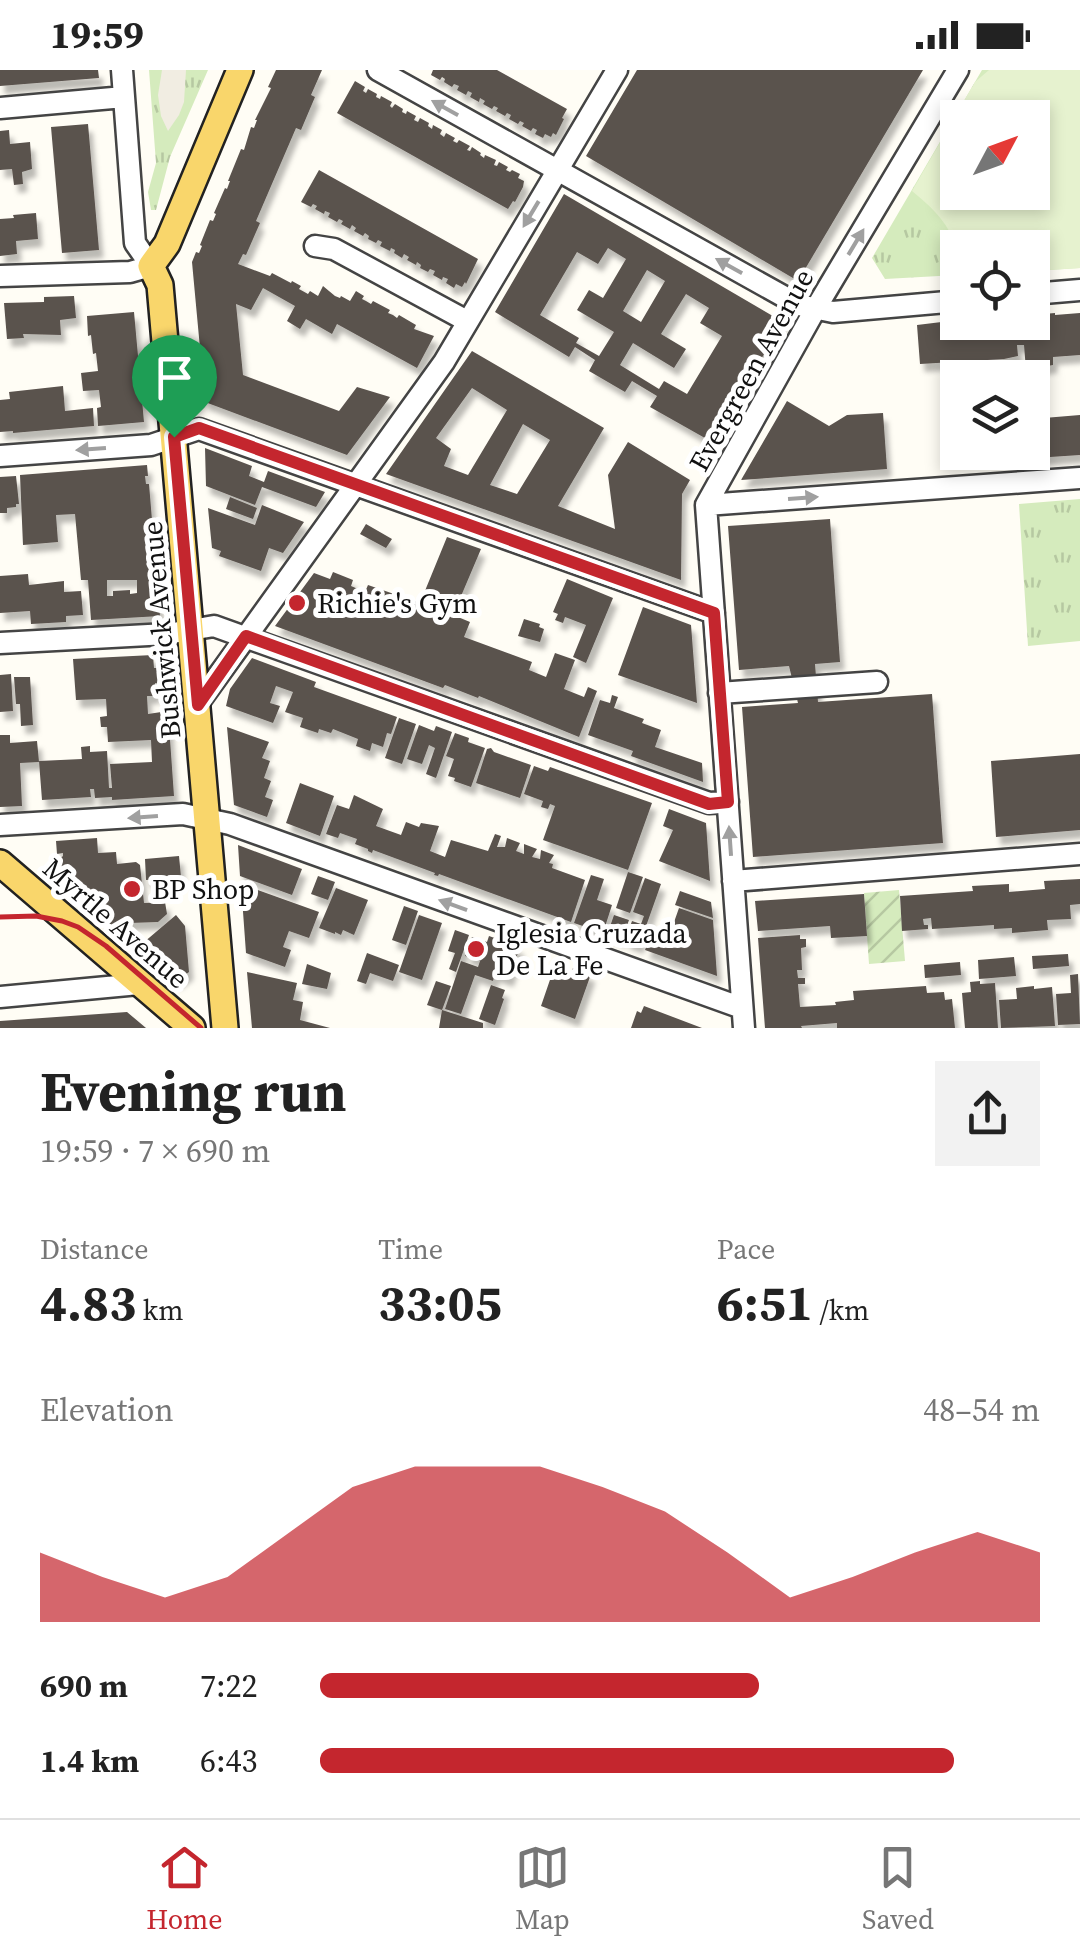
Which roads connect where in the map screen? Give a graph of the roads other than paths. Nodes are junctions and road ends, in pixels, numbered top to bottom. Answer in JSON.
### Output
{"nodes":[{"id":1,"x":122,"y":70,"type":"edge"},
{"id":2,"x":240,"y":70,"type":"edge"},
{"id":3,"x":378,"y":70,"type":"edge"},
{"id":4,"x":617,"y":70,"type":"edge"},
{"id":5,"x":958,"y":70,"type":"edge"},
{"id":6,"x":124,"y":97,"type":"junction"},
{"id":7,"x":0,"y":108,"type":"edge"},
{"id":8,"x":558,"y":170,"type":"junction"},
{"id":9,"x":315,"y":246,"type":"dead end"},
{"id":10,"x":150,"y":266,"type":"junction"},
{"id":11,"x":0,"y":276,"type":"edge"},
{"id":12,"x":1080,"y":290,"type":"edge"},
{"id":13,"x":1050,"y":292,"type":"edge"},
{"id":14,"x":940,"y":303,"type":"edge"},
{"id":15,"x":816,"y":308,"type":"junction"},
{"id":16,"x":468,"y":322,"type":"junction"},
{"id":17,"x":174,"y":437,"type":"junction"},
{"id":18,"x":0,"y":456,"type":"edge"},
{"id":19,"x":1080,"y":478,"type":"edge"},
{"id":20,"x":355,"y":484,"type":"junction"},
{"id":21,"x":706,"y":505,"type":"junction"},
{"id":22,"x":714,"y":613,"type":"junction"},
{"id":23,"x":191,"y":630,"type":"junction"},
{"id":24,"x":246,"y":636,"type":"junction"},
{"id":25,"x":0,"y":644,"type":"edge"},
{"id":26,"x":876,"y":682,"type":"dead end"},
{"id":27,"x":719,"y":693,"type":"junction"},
{"id":28,"x":198,"y":705,"type":"junction"},
{"id":29,"x":728,"y":802,"type":"junction"},
{"id":30,"x":207,"y":819,"type":"junction"},
{"id":31,"x":0,"y":825,"type":"edge"},
{"id":32,"x":1080,"y":854,"type":"edge"},
{"id":33,"x":0,"y":864,"type":"edge"},
{"id":34,"x":733,"y":881,"type":"junction"},
{"id":35,"x":139,"y":984,"type":"junction"},
{"id":36,"x":0,"y":997,"type":"edge"},
{"id":37,"x":743,"y":1018,"type":"edge"},
{"id":38,"x":192,"y":1028,"type":"edge"},
{"id":39,"x":225,"y":1028,"type":"edge"}],
"edges":[{"from":1,"to":6,"type":"street"},
{"from":2,"to":10,"type":"main road"},
{"from":8,"to":3,"type":"street","one_way":true},
{"from":4,"to":8,"type":"street"},
{"from":15,"to":5,"type":"street","name":"Evergreen Avenue","one_way":true},
{"from":6,"to":7,"type":"street"},
{"from":6,"to":10,"type":"street"},
{"from":15,"to":8,"type":"street","one_way":true},
{"from":8,"to":16,"type":"street","one_way":true},
{"from":9,"to":16,"type":"street"},
{"from":10,"to":11,"type":"street"},
{"from":10,"to":17,"type":"main road","name":"Bushwick Avenue"},
{"from":12,"to":13,"type":"street"},
{"from":14,"to":15,"type":"street"},
{"from":15,"to":21,"type":"street","name":"Evergreen Avenue"},
{"from":16,"to":20,"type":"street"},
{"from":17,"to":18,"type":"street","one_way":true},
{"from":17,"to":20,"type":"street"},
{"from":17,"to":23,"type":"main road","name":"Bushwick Avenue"},
{"from":21,"to":19,"type":"street","one_way":true},
{"from":20,"to":22,"type":"street"},
{"from":20,"to":24,"type":"street"},
{"from":21,"to":22,"type":"street","name":"Evergreen Avenue"},
{"from":22,"to":27,"type":"street","name":"Evergreen Avenue"},
{"from":23,"to":24,"type":"street"},
{"from":23,"to":25,"type":"street"},
{"from":23,"to":28,"type":"main road","name":"Bushwick Avenue"},
{"from":24,"to":28,"type":"street"},
{"from":24,"to":29,"type":"street"},
{"from":26,"to":27,"type":"street"},
{"from":27,"to":29,"type":"street","name":"Evergreen Avenue"},
{"from":28,"to":30,"type":"main road","name":"Bushwick Avenue"},
{"from":34,"to":29,"type":"street","name":"Evergreen Avenue","one_way":true},
{"from":30,"to":31,"type":"street","one_way":true},
{"from":37,"to":30,"type":"street","one_way":true},
{"from":30,"to":39,"type":"main road","name":"Bushwick Avenue"},
{"from":32,"to":34,"type":"street"},
{"from":33,"to":35,"type":"main road","name":"Myrtle Avenue"},
{"from":34,"to":37,"type":"street","name":"Evergreen Avenue"},
{"from":35,"to":36,"type":"street"},
{"from":35,"to":38,"type":"main road","name":"Myrtle Avenue"}]}
